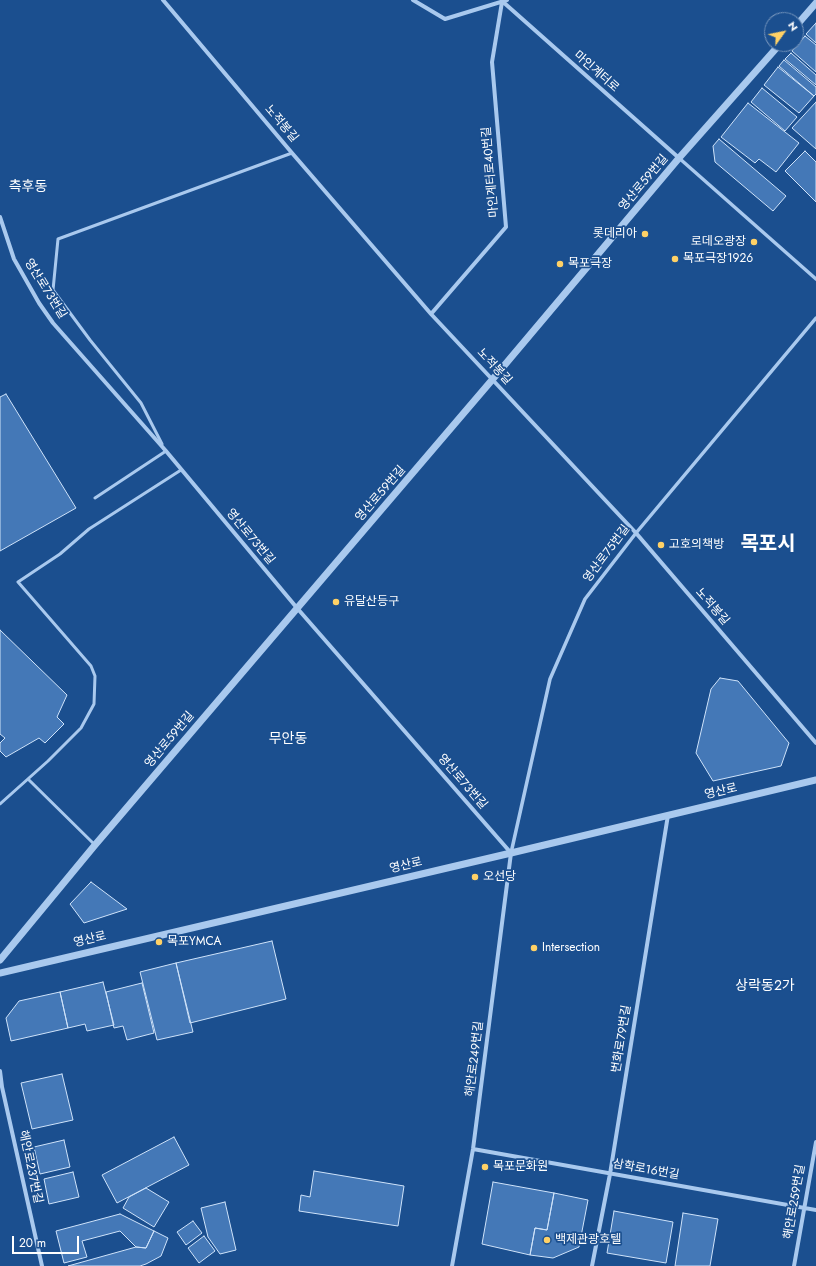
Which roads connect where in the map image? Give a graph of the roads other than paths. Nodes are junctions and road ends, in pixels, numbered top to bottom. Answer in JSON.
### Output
{"nodes":[{"id":1,"x":163,"y":0,"type":"edge"},
{"id":2,"x":413,"y":0,"type":"edge"},
{"id":3,"x":507,"y":0,"type":"edge"},
{"id":4,"x":502,"y":1,"type":"edge"},
{"id":5,"x":816,"y":3,"type":"edge"},
{"id":6,"x":804,"y":17,"type":"edge"},
{"id":7,"x":773,"y":52,"type":"edge"},
{"id":8,"x":292,"y":153,"type":"junction"},
{"id":9,"x":679,"y":158,"type":"junction"},
{"id":10,"x":0,"y":217,"type":"edge"},
{"id":11,"x":816,"y":279,"type":"edge"},
{"id":12,"x":431,"y":314,"type":"junction"},
{"id":13,"x":816,"y":318,"type":"edge"},
{"id":14,"x":492,"y":380,"type":"junction"},
{"id":15,"x":166,"y":451,"type":"junction"},
{"id":16,"x":181,"y":470,"type":"junction"},
{"id":17,"x":96,"y":498,"type":"dead end"},
{"id":18,"x":636,"y":533,"type":"junction"},
{"id":19,"x":297,"y":608,"type":"junction"},
{"id":20,"x":816,"y":743,"type":"edge"},
{"id":21,"x":28,"y":779,"type":"junction"},
{"id":22,"x":816,"y":780,"type":"edge"},
{"id":23,"x":0,"y":804,"type":"edge"},
{"id":24,"x":668,"y":815,"type":"junction"},
{"id":25,"x":95,"y":845,"type":"junction"},
{"id":26,"x":511,"y":853,"type":"junction"},
{"id":27,"x":0,"y":960,"type":"edge"},
{"id":28,"x":0,"y":972,"type":"edge"},
{"id":29,"x":0,"y":1071,"type":"edge"},
{"id":30,"x":816,"y":1142,"type":"edge"},
{"id":31,"x":473,"y":1149,"type":"junction"},
{"id":32,"x":610,"y":1174,"type":"junction"},
{"id":33,"x":805,"y":1208,"type":"junction"},
{"id":34,"x":816,"y":1210,"type":"edge"},
{"id":35,"x":42,"y":1266,"type":"edge"},
{"id":36,"x":452,"y":1266,"type":"edge"},
{"id":37,"x":592,"y":1266,"type":"edge"},
{"id":38,"x":794,"y":1266,"type":"edge"}],
"edges":[{"from":1,"to":8,"type":"street","name":"노적봉길"},
{"from":2,"to":4,"type":"street"},
{"from":3,"to":4,"type":"street"},
{"from":4,"to":9,"type":"street","name":"마인계터로"},
{"from":4,"to":12,"type":"street","name":"마인계터로40번길"},
{"from":5,"to":6,"type":"street"},
{"from":7,"to":9,"type":"street","name":"영산로59번길"},
{"from":8,"to":12,"type":"street","name":"노적봉길"},
{"from":8,"to":15,"type":"lane"},
{"from":9,"to":11,"type":"street"},
{"from":9,"to":14,"type":"street","name":"영산로59번길"},
{"from":10,"to":15,"type":"street","name":"영산로73번길"},
{"from":12,"to":14,"type":"street","name":"노적봉길"},
{"from":13,"to":18,"type":"street","name":"영산로75번길"},
{"from":14,"to":18,"type":"street","name":"노적봉길"},
{"from":14,"to":19,"type":"street","name":"영산로59번길"},
{"from":15,"to":16,"type":"street","name":"영산로73번길"},
{"from":15,"to":17,"type":"lane"},
{"from":16,"to":19,"type":"street","name":"영산로73번길"},
{"from":16,"to":21,"type":"lane"},
{"from":18,"to":20,"type":"street","name":"노적봉길"},
{"from":18,"to":26,"type":"street","name":"영산로75번길"},
{"from":19,"to":25,"type":"street","name":"영산로59번길"},
{"from":19,"to":26,"type":"street","name":"영산로73번길"},
{"from":21,"to":23,"type":"lane"},
{"from":21,"to":25,"type":"lane"},
{"from":22,"to":24,"type":"street","name":"영산로"},
{"from":24,"to":26,"type":"street","name":"영산로"},
{"from":24,"to":32,"type":"street","name":"번화로79번길"},
{"from":25,"to":27,"type":"street","name":"영산로59번길"},
{"from":26,"to":28,"type":"street","name":"영산로"},
{"from":26,"to":31,"type":"street","name":"해안로249번길"},
{"from":29,"to":35,"type":"street","name":"해안로237번길"},
{"from":30,"to":33,"type":"street","name":"해안로259번길"},
{"from":31,"to":32,"type":"street","name":"삼학로16번길"},
{"from":31,"to":36,"type":"street","name":"해안로249번길"},
{"from":32,"to":33,"type":"street","name":"삼학로16번길"},
{"from":32,"to":37,"type":"street","name":"번화로79번길"},
{"from":33,"to":34,"type":"street","name":"삼학로16번길"},
{"from":33,"to":38,"type":"street","name":"해안로259번길"}]}
